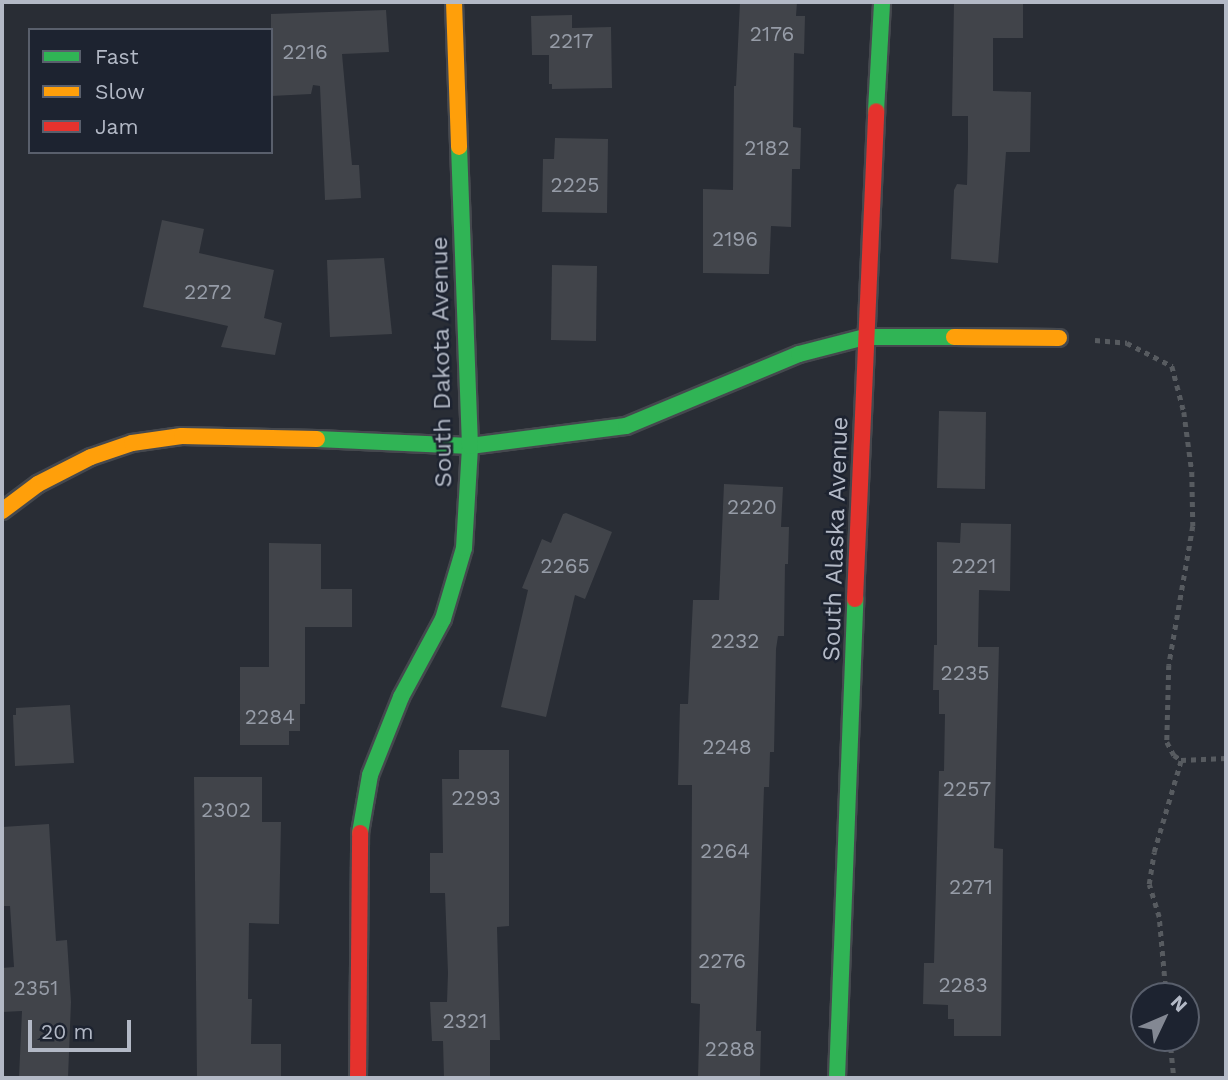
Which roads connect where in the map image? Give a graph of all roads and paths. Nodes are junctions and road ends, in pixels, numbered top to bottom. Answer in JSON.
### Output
{"nodes":[{"id":1,"x":454,"y":2,"type":"edge"},
{"id":2,"x":882,"y":2,"type":"edge"},
{"id":3,"x":865,"y":337,"type":"junction"},
{"id":4,"x":1059,"y":338,"type":"joint"},
{"id":5,"x":471,"y":446,"type":"junction"},
{"id":6,"x":2,"y":510,"type":"edge"},
{"id":7,"x":1226,"y":758,"type":"edge"},
{"id":8,"x":1181,"y":760,"type":"junction"},
{"id":9,"x":1165,"y":982,"type":"edge"},
{"id":10,"x":1171,"y":1052,"type":"edge"},
{"id":11,"x":358,"y":1078,"type":"edge"},
{"id":12,"x":837,"y":1078,"type":"edge"},
{"id":13,"x":1174,"y":1078,"type":"edge"}],
"edges":[{"from":1,"to":5,"type":"street","name":"South Dakota Avenue"},
{"from":2,"to":3,"type":"street","name":"South Alaska Avenue"},
{"from":3,"to":4,"type":"street"},
{"from":3,"to":5,"type":"street"},
{"from":3,"to":12,"type":"street","name":"South Alaska Avenue"},
{"from":4,"to":8,"type":"path"},
{"from":5,"to":6,"type":"street"},
{"from":5,"to":11,"type":"street","name":"South Dakota Avenue"},
{"from":7,"to":8,"type":"path"},
{"from":8,"to":9,"type":"path"},
{"from":10,"to":13,"type":"path"}]}
